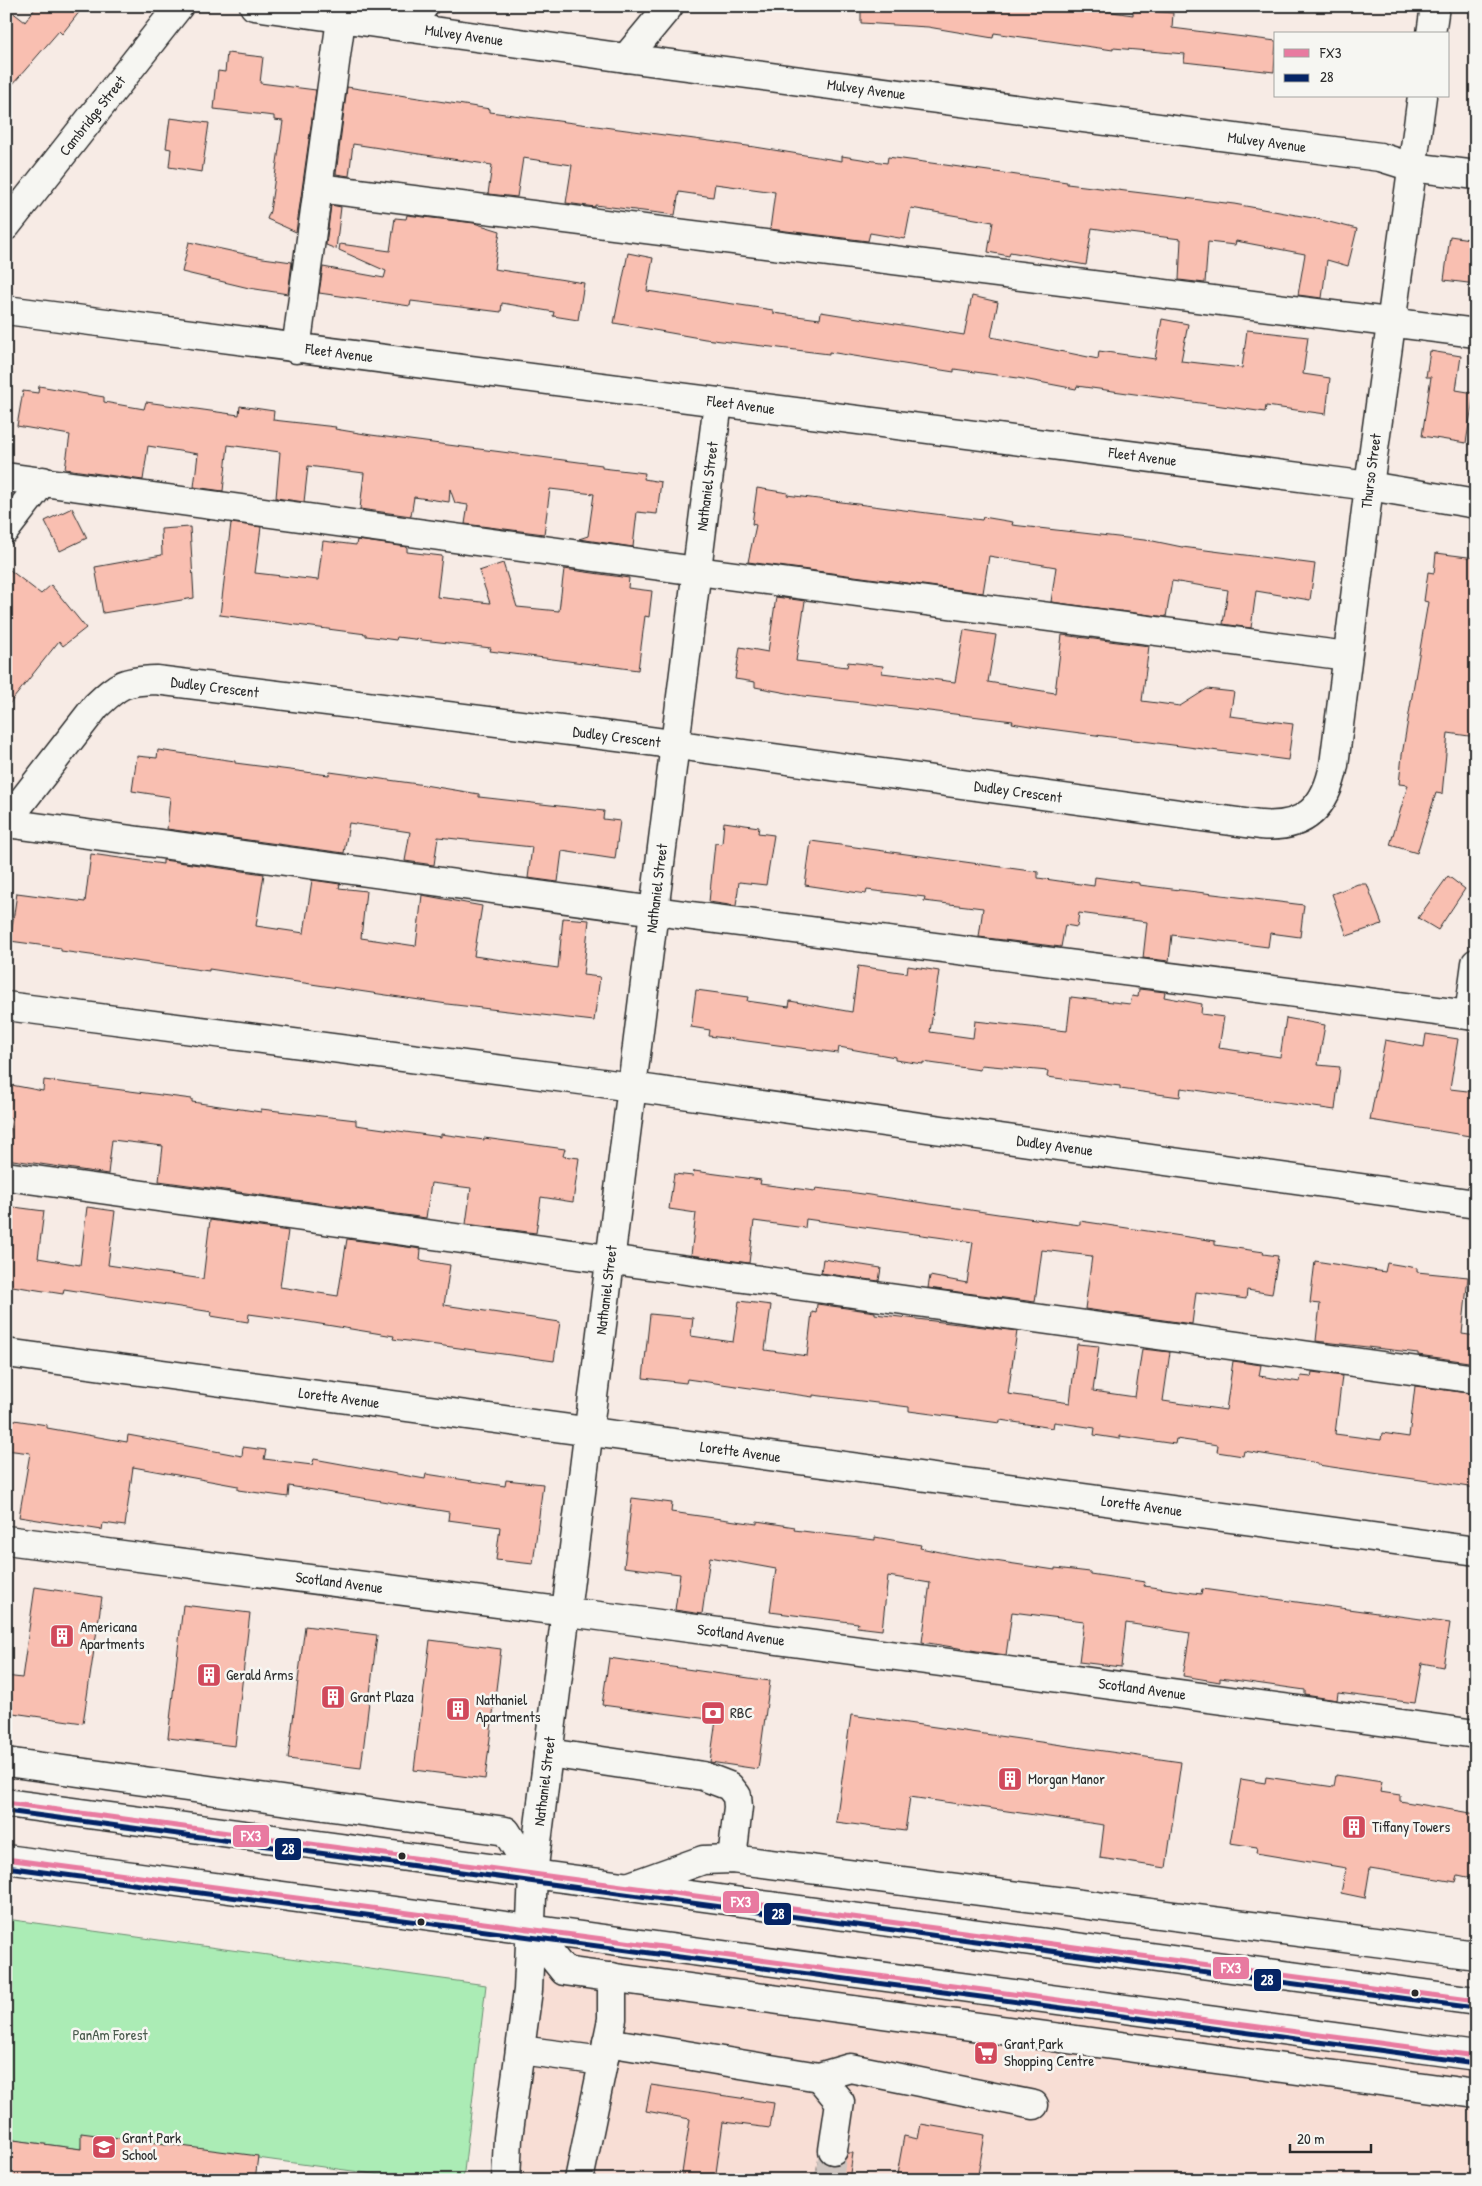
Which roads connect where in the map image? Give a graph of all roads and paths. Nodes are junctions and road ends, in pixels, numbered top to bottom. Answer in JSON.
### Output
{"nodes":[{"id":1,"x":179,"y":6,"type":"edge"},
{"id":2,"x":254,"y":6,"type":"edge"},
{"id":3,"x":424,"y":6,"type":"edge"},
{"id":4,"x":669,"y":6,"type":"edge"},
{"id":5,"x":1435,"y":6,"type":"edge"},
{"id":6,"x":341,"y":19,"type":"junction"},
{"id":7,"x":407,"y":28,"type":"junction"},
{"id":8,"x":1431,"y":32,"type":"edge"},
{"id":9,"x":626,"y":58,"type":"junction"},
{"id":10,"x":1422,"y":98,"type":"edge"},
{"id":11,"x":1412,"y":167,"type":"junction"},
{"id":12,"x":1476,"y":176,"type":"edge"},
{"id":13,"x":318,"y":188,"type":"junction"},
{"id":14,"x":6,"y":226,"type":"edge"},
{"id":15,"x":6,"y":310,"type":"edge"},
{"id":16,"x":1391,"y":322,"type":"junction"},
{"id":17,"x":1476,"y":334,"type":"edge"},
{"id":18,"x":296,"y":349,"type":"junction"},
{"id":19,"x":718,"y":402,"type":"junction"},
{"id":20,"x":6,"y":477,"type":"edge"},
{"id":21,"x":43,"y":481,"type":"junction"},
{"id":22,"x":1369,"y":486,"type":"junction"},
{"id":23,"x":1476,"y":504,"type":"edge"},
{"id":24,"x":6,"y":529,"type":"edge"},
{"id":25,"x":697,"y":571,"type":"junction"},
{"id":26,"x":1347,"y":656,"type":"junction"},
{"id":27,"x":675,"y":746,"type":"junction"},
{"id":28,"x":6,"y":822,"type":"edge"},
{"id":29,"x":1288,"y":824,"type":"joint"},
{"id":30,"x":654,"y":911,"type":"junction"},
{"id":31,"x":1476,"y":963,"type":"edge"},
{"id":32,"x":6,"y":1006,"type":"edge"},
{"id":33,"x":1472,"y":1016,"type":"edge"},
{"id":34,"x":632,"y":1088,"type":"junction"},
{"id":35,"x":6,"y":1176,"type":"edge"},
{"id":36,"x":1476,"y":1204,"type":"edge"},
{"id":37,"x":610,"y":1258,"type":"junction"},
{"id":38,"x":6,"y":1353,"type":"edge"},
{"id":39,"x":1476,"y":1379,"type":"edge"},
{"id":40,"x":588,"y":1432,"type":"junction"},
{"id":41,"x":6,"y":1540,"type":"edge"},
{"id":42,"x":1476,"y":1551,"type":"edge"},
{"id":43,"x":566,"y":1612,"type":"junction"},
{"id":44,"x":1476,"y":1734,"type":"edge"},
{"id":45,"x":548,"y":1753,"type":"junction"},
{"id":46,"x":6,"y":1762,"type":"edge"},
{"id":47,"x":6,"y":1803,"type":"edge"},
{"id":48,"x":6,"y":1859,"type":"edge"},
{"id":49,"x":732,"y":1859,"type":"junction"},
{"id":50,"x":532,"y":1874,"type":"junction"},
{"id":51,"x":630,"y":1886,"type":"junction"},
{"id":52,"x":531,"y":1930,"type":"junction"},
{"id":53,"x":1476,"y":1955,"type":"edge"},
{"id":54,"x":612,"y":1978,"type":"junction"},
{"id":55,"x":1476,"y":2001,"type":"edge"},
{"id":56,"x":520,"y":2050,"type":"junction"},
{"id":57,"x":605,"y":2052,"type":"junction"},
{"id":58,"x":1476,"y":2056,"type":"edge"},
{"id":59,"x":819,"y":2077,"type":"junction"},
{"id":60,"x":1476,"y":2094,"type":"edge"},
{"id":61,"x":1034,"y":2105,"type":"dead end"},
{"id":62,"x":833,"y":2150,"type":"tunnel mouth"},
{"id":63,"x":506,"y":2180,"type":"edge"},
{"id":64,"x":579,"y":2180,"type":"edge"}],
"edges":[{"from":1,"to":14,"type":"street","name":"Cambridge Street"},
{"from":2,"to":6,"type":"street","name":"Mulvey Avenue"},
{"from":3,"to":7,"type":"street"},
{"from":4,"to":9,"type":"street"},
{"from":5,"to":8,"type":"street"},
{"from":6,"to":7,"type":"street","name":"Mulvey Avenue"},
{"from":6,"to":13,"type":"street"},
{"from":7,"to":9,"type":"street","name":"Mulvey Avenue"},
{"from":9,"to":11,"type":"street","name":"Mulvey Avenue"},
{"from":10,"to":11,"type":"street","name":"Thurso Street"},
{"from":11,"to":12,"type":"street","name":"Mulvey Avenue"},
{"from":11,"to":16,"type":"street","name":"Thurso Street"},
{"from":13,"to":16,"type":"street"},
{"from":13,"to":18,"type":"street"},
{"from":15,"to":18,"type":"street","name":"Fleet Avenue"},
{"from":16,"to":17,"type":"street"},
{"from":16,"to":22,"type":"street","name":"Thurso Street"},
{"from":18,"to":19,"type":"street","name":"Fleet Avenue"},
{"from":19,"to":22,"type":"street","name":"Fleet Avenue"},
{"from":19,"to":25,"type":"street","name":"Nathaniel Street"},
{"from":20,"to":21,"type":"street"},
{"from":21,"to":24,"type":"street"},
{"from":21,"to":25,"type":"street"},
{"from":22,"to":23,"type":"street","name":"Fleet Avenue"},
{"from":22,"to":26,"type":"street","name":"Thurso Street"},
{"from":25,"to":26,"type":"street"},
{"from":25,"to":27,"type":"street","name":"Nathaniel Street"},
{"from":26,"to":29,"type":"street","name":"Thurso Street"},
{"from":27,"to":28,"type":"street","name":"Dudley Crescent"},
{"from":27,"to":29,"type":"street","name":"Dudley Crescent"},
{"from":27,"to":30,"type":"street","name":"Nathaniel Street"},
{"from":28,"to":30,"type":"street"},
{"from":30,"to":33,"type":"street"},
{"from":30,"to":34,"type":"street","name":"Nathaniel Street"},
{"from":31,"to":33,"type":"street"},
{"from":32,"to":34,"type":"street"},
{"from":34,"to":36,"type":"street","name":"Dudley Avenue"},
{"from":34,"to":37,"type":"street","name":"Nathaniel Street"},
{"from":35,"to":37,"type":"street"},
{"from":37,"to":39,"type":"street"},
{"from":37,"to":40,"type":"street","name":"Nathaniel Street"},
{"from":38,"to":40,"type":"street","name":"Lorette Avenue"},
{"from":40,"to":42,"type":"street","name":"Lorette Avenue"},
{"from":40,"to":43,"type":"street","name":"Nathaniel Street"},
{"from":41,"to":43,"type":"street","name":"Scotland Avenue"},
{"from":43,"to":44,"type":"street","name":"Scotland Avenue"},
{"from":43,"to":45,"type":"street","name":"Nathaniel Street"},
{"from":45,"to":49,"type":"street"},
{"from":45,"to":50,"type":"street","name":"Nathaniel Street"},
{"from":46,"to":50,"type":"street"},
{"from":47,"to":50,"type":"street"},
{"from":48,"to":52,"type":"street"},
{"from":49,"to":51,"type":"street"},
{"from":49,"to":53,"type":"street"},
{"from":50,"to":51,"type":"street"},
{"from":50,"to":52,"type":"street","name":"Nathaniel Street"},
{"from":51,"to":55,"type":"street"},
{"from":52,"to":54,"type":"street"},
{"from":52,"to":56,"type":"street","name":"Nathaniel Street"},
{"from":52,"to":58,"type":"street"},
{"from":54,"to":57,"type":"street"},
{"from":54,"to":60,"type":"street"},
{"from":56,"to":57,"type":"street"},
{"from":56,"to":63,"type":"street","name":"Nathaniel Street"},
{"from":57,"to":59,"type":"street"},
{"from":57,"to":64,"type":"street"},
{"from":59,"to":61,"type":"street"},
{"from":59,"to":62,"type":"street"}]}
